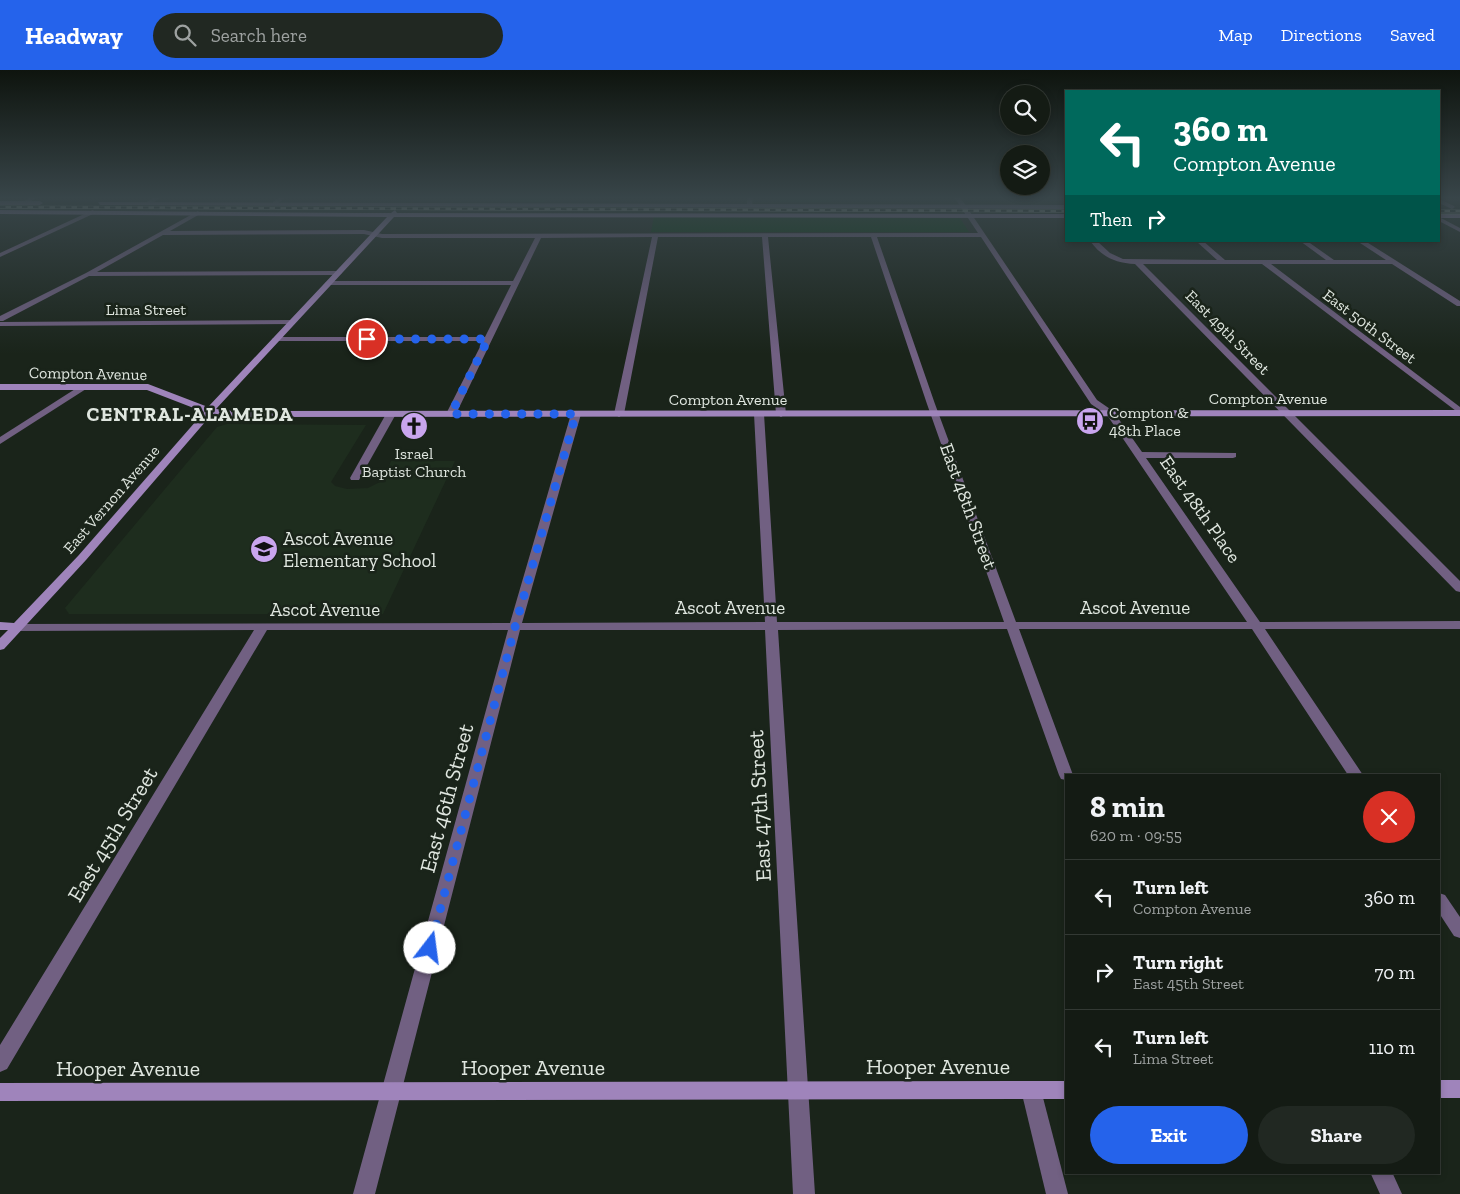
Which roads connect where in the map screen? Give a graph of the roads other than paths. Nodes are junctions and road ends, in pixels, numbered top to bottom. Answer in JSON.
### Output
{"nodes":[{"id":1,"x":14,"y":249,"type":"edge"},
{"id":2,"x":132,"y":249,"type":"edge"},
{"id":3,"x":360,"y":249,"type":"edge"},
{"id":4,"x":532,"y":249,"type":"edge"},
{"id":5,"x":652,"y":249,"type":"edge"},
{"id":6,"x":766,"y":249,"type":"edge"},
{"id":7,"x":878,"y":249,"type":"edge"},
{"id":8,"x":993,"y":249,"type":"edge"},
{"id":9,"x":1100,"y":249,"type":"edge"},
{"id":10,"x":1209,"y":249,"type":"edge"},
{"id":11,"x":1315,"y":249,"type":"edge"},
{"id":12,"x":1373,"y":249,"type":"edge"},
{"id":13,"x":0,"y":256,"type":"edge"},
{"id":14,"x":1137,"y":262,"type":"junction"},
{"id":15,"x":1223,"y":262,"type":"junction"},
{"id":16,"x":1264,"y":262,"type":"junction"},
{"id":17,"x":1332,"y":262,"type":"junction"},
{"id":18,"x":1392,"y":262,"type":"junction"},
{"id":19,"x":338,"y":273,"type":"junction"},
{"id":20,"x":88,"y":274,"type":"junction"},
{"id":21,"x":328,"y":283,"type":"junction"},
{"id":22,"x":516,"y":283,"type":"junction"},
{"id":23,"x":1460,"y":304,"type":"edge"},
{"id":24,"x":0,"y":319,"type":"edge"},
{"id":25,"x":292,"y":322,"type":"junction"},
{"id":26,"x":0,"y":324,"type":"edge"},
{"id":27,"x":276,"y":339,"type":"junction"},
{"id":28,"x":488,"y":339,"type":"junction"},
{"id":29,"x":0,"y":387,"type":"edge"},
{"id":30,"x":83,"y":387,"type":"junction"},
{"id":31,"x":209,"y":411,"type":"junction"},
{"id":32,"x":1460,"y":412,"type":"edge"},
{"id":33,"x":1110,"y":413,"type":"junction"},
{"id":34,"x":1286,"y":413,"type":"junction"},
{"id":35,"x":391,"y":414,"type":"junction"},
{"id":36,"x":451,"y":414,"type":"junction"},
{"id":37,"x":576,"y":414,"type":"junction"},
{"id":38,"x":618,"y":414,"type":"junction"},
{"id":39,"x":759,"y":414,"type":"junction"},
{"id":40,"x":781,"y":414,"type":"junction"},
{"id":41,"x":934,"y":414,"type":"junction"},
{"id":42,"x":0,"y":441,"type":"edge"},
{"id":43,"x":1138,"y":455,"type":"junction"},
{"id":44,"x":1233,"y":455,"type":"dead end"},
{"id":45,"x":355,"y":478,"type":"dead end"},
{"id":46,"x":1460,"y":588,"type":"edge"},
{"id":47,"x":1255,"y":624,"type":"junction"},
{"id":48,"x":1460,"y":625,"type":"edge"},
{"id":49,"x":0,"y":626,"type":"edge"},
{"id":50,"x":771,"y":626,"type":"junction"},
{"id":51,"x":1014,"y":626,"type":"junction"},
{"id":52,"x":18,"y":627,"type":"junction"},
{"id":53,"x":515,"y":627,"type":"junction"},
{"id":54,"x":262,"y":628,"type":"junction"},
{"id":55,"x":0,"y":646,"type":"edge"},
{"id":56,"x":1066,"y":774,"type":"edge"},
{"id":57,"x":1355,"y":774,"type":"edge"},
{"id":58,"x":1440,"y":901,"type":"edge"},
{"id":59,"x":1460,"y":931,"type":"edge"},
{"id":60,"x":0,"y":1063,"type":"edge"},
{"id":61,"x":1440,"y":1089,"type":"edge"},
{"id":62,"x":1460,"y":1089,"type":"edge"},
{"id":63,"x":799,"y":1090,"type":"junction"},
{"id":64,"x":1031,"y":1090,"type":"junction"},
{"id":65,"x":1065,"y":1090,"type":"edge"},
{"id":66,"x":392,"y":1091,"type":"junction"},
{"id":67,"x":0,"y":1092,"type":"edge"},
{"id":68,"x":1381,"y":1174,"type":"edge"},
{"id":69,"x":364,"y":1194,"type":"edge"},
{"id":70,"x":804,"y":1194,"type":"edge"},
{"id":71,"x":1057,"y":1194,"type":"edge"},
{"id":72,"x":1391,"y":1194,"type":"edge"}],
"edges":[{"from":1,"to":13,"type":"street"},
{"from":2,"to":20,"type":"street"},
{"from":3,"to":19,"type":"main road","name":"East Vernon Avenue"},
{"from":4,"to":22,"type":"street"},
{"from":5,"to":38,"type":"street"},
{"from":6,"to":40,"type":"street"},
{"from":7,"to":41,"type":"street","name":"East 48th Street"},
{"from":8,"to":33,"type":"street","name":"East 48th Place"},
{"from":9,"to":14,"type":"street"},
{"from":10,"to":15,"type":"street"},
{"from":11,"to":17,"type":"street"},
{"from":12,"to":18,"type":"street"},
{"from":14,"to":15,"type":"street"},
{"from":14,"to":34,"type":"street","name":"East 49th Street"},
{"from":15,"to":16,"type":"street"},
{"from":16,"to":17,"type":"street"},
{"from":16,"to":32,"type":"street","name":"East 50th Street"},
{"from":17,"to":18,"type":"street"},
{"from":18,"to":23,"type":"street"},
{"from":19,"to":20,"type":"street"},
{"from":19,"to":21,"type":"main road","name":"East Vernon Avenue"},
{"from":20,"to":24,"type":"street"},
{"from":21,"to":22,"type":"street"},
{"from":21,"to":25,"type":"main road","name":"East Vernon Avenue"},
{"from":22,"to":28,"type":"street"},
{"from":25,"to":26,"type":"street","name":"Lima Street"},
{"from":25,"to":27,"type":"main road","name":"East Vernon Avenue"},
{"from":27,"to":28,"type":"street"},
{"from":27,"to":31,"type":"main road","name":"East Vernon Avenue"},
{"from":28,"to":36,"type":"street"},
{"from":29,"to":30,"type":"main road","name":"Compton Avenue"},
{"from":30,"to":31,"type":"main road","name":"Compton Avenue"},
{"from":30,"to":42,"type":"street"},
{"from":31,"to":35,"type":"main road","name":"Compton Avenue"},
{"from":31,"to":52,"type":"main road","name":"East Vernon Avenue"},
{"from":32,"to":34,"type":"main road","name":"Compton Avenue"},
{"from":33,"to":34,"type":"main road","name":"Compton Avenue"},
{"from":33,"to":41,"type":"main road","name":"Compton Avenue"},
{"from":33,"to":43,"type":"street","name":"East 48th Place"},
{"from":34,"to":46,"type":"street","name":"East 49th Street"},
{"from":35,"to":36,"type":"main road","name":"Compton Avenue"},
{"from":35,"to":45,"type":"street"},
{"from":36,"to":37,"type":"main road","name":"Compton Avenue"},
{"from":37,"to":38,"type":"main road","name":"Compton Avenue"},
{"from":37,"to":53,"type":"street","name":"East 46th Street"},
{"from":38,"to":39,"type":"main road","name":"Compton Avenue"},
{"from":39,"to":40,"type":"main road","name":"Compton Avenue"},
{"from":39,"to":50,"type":"street","name":"East 47th Street"},
{"from":40,"to":41,"type":"main road","name":"Compton Avenue"},
{"from":41,"to":51,"type":"street","name":"East 48th Street"},
{"from":43,"to":44,"type":"street"},
{"from":43,"to":47,"type":"street","name":"East 48th Place"},
{"from":47,"to":48,"type":"street","name":"Ascot Avenue"},
{"from":47,"to":51,"type":"street","name":"Ascot Avenue"},
{"from":47,"to":57,"type":"street","name":"East 48th Place"},
{"from":49,"to":52,"type":"main road","name":"Ascot Avenue"},
{"from":50,"to":51,"type":"street","name":"Ascot Avenue"},
{"from":50,"to":53,"type":"street","name":"Ascot Avenue"},
{"from":50,"to":63,"type":"street","name":"East 47th Street"},
{"from":51,"to":56,"type":"street","name":"East 48th Street"},
{"from":52,"to":54,"type":"street","name":"Ascot Avenue"},
{"from":52,"to":55,"type":"main road","name":"East Vernon Avenue"},
{"from":53,"to":54,"type":"street","name":"Ascot Avenue"},
{"from":53,"to":66,"type":"street","name":"East 46th Street"},
{"from":54,"to":60,"type":"street","name":"East 45th Street"},
{"from":58,"to":59,"type":"street"},
{"from":61,"to":62,"type":"main road"},
{"from":63,"to":64,"type":"main road","name":"Hooper Avenue"},
{"from":63,"to":66,"type":"main road","name":"Hooper Avenue"},
{"from":63,"to":70,"type":"street","name":"East 47th Street"},
{"from":64,"to":65,"type":"main road","name":"Hooper Avenue"},
{"from":64,"to":71,"type":"street"},
{"from":66,"to":67,"type":"main road","name":"Hooper Avenue"},
{"from":66,"to":69,"type":"street","name":"East 46th Street"},
{"from":68,"to":72,"type":"street"}]}
